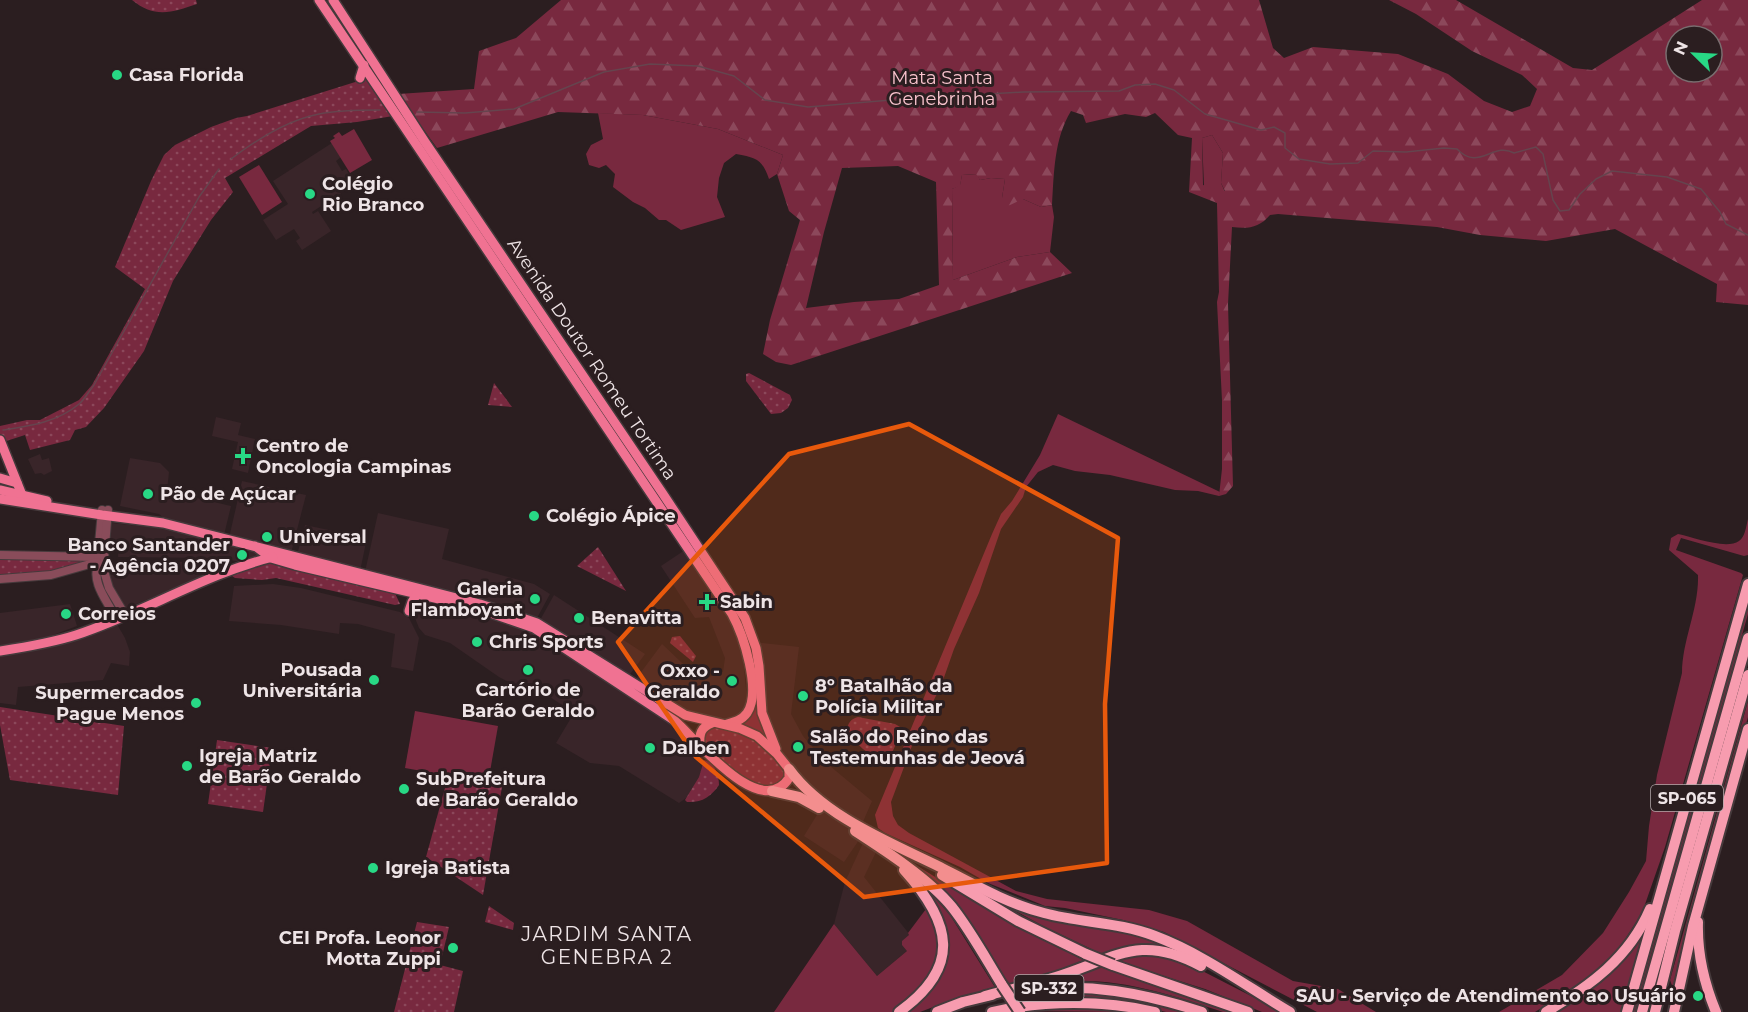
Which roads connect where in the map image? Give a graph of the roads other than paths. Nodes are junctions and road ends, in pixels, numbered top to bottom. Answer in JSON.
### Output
{"nodes":[{"id":1,"x":319,"y":0,"type":"edge"},
{"id":2,"x":333,"y":0,"type":"edge"},
{"id":3,"x":364,"y":65,"type":"junction"},
{"id":4,"x":360,"y":78,"type":"dead end"},
{"id":5,"x":410,"y":134,"type":"junction"},
{"id":6,"x":425,"y":142,"type":"junction"},
{"id":7,"x":0,"y":440,"type":"edge"},
{"id":8,"x":8,"y":459,"type":"junction"},
{"id":9,"x":0,"y":469,"type":"edge"},
{"id":10,"x":0,"y":477,"type":"edge"},
{"id":11,"x":0,"y":490,"type":"edge"},
{"id":12,"x":18,"y":490,"type":"junction"},
{"id":13,"x":0,"y":499,"type":"edge"},
{"id":14,"x":105,"y":513,"type":"junction"},
{"id":15,"x":255,"y":546,"type":"junction"},
{"id":16,"x":284,"y":554,"type":"junction"},
{"id":17,"x":0,"y":555,"type":"edge"},
{"id":18,"x":271,"y":558,"type":"junction"},
{"id":19,"x":99,"y":560,"type":"junction"},
{"id":20,"x":0,"y":579,"type":"edge"},
{"id":21,"x":1748,"y":584,"type":"edge"},
{"id":22,"x":417,"y":594,"type":"junction"},
{"id":23,"x":410,"y":611,"type":"dead end"},
{"id":24,"x":121,"y":617,"type":"junction"},
{"id":25,"x":1748,"y":638,"type":"edge"},
{"id":26,"x":0,"y":651,"type":"edge"},
{"id":27,"x":1748,"y":675,"type":"edge"},
{"id":28,"x":642,"y":694,"type":"junction"},
{"id":29,"x":712,"y":723,"type":"junction"},
{"id":30,"x":727,"y":724,"type":"junction"},
{"id":31,"x":1748,"y":729,"type":"edge"},
{"id":32,"x":700,"y":745,"type":"junction"},
{"id":33,"x":777,"y":754,"type":"junction"},
{"id":34,"x":789,"y":770,"type":"junction"},
{"id":35,"x":772,"y":791,"type":"junction"},
{"id":36,"x":886,"y":840,"type":"junction"},
{"id":37,"x":1673,"y":849,"type":"junction"},
{"id":38,"x":1713,"y":852,"type":"junction"},
{"id":39,"x":891,"y":857,"type":"junction"},
{"id":40,"x":986,"y":996,"type":"junction"},
{"id":41,"x":899,"y":1012,"type":"edge"},
{"id":42,"x":937,"y":1012,"type":"edge"},
{"id":43,"x":992,"y":1012,"type":"edge"},
{"id":44,"x":1020,"y":1012,"type":"edge"},
{"id":45,"x":1155,"y":1012,"type":"edge"},
{"id":46,"x":1202,"y":1012,"type":"edge"},
{"id":47,"x":1248,"y":1012,"type":"edge"},
{"id":48,"x":1289,"y":1012,"type":"edge"},
{"id":49,"x":1546,"y":1012,"type":"edge"},
{"id":50,"x":1627,"y":1012,"type":"edge"},
{"id":51,"x":1642,"y":1012,"type":"edge"},
{"id":52,"x":1655,"y":1012,"type":"edge"},
{"id":53,"x":1674,"y":1012,"type":"edge"},
{"id":54,"x":1716,"y":1012,"type":"edge"}],
"edges":[{"from":1,"to":3,"type":"main road","name":"Avenida Doutor Romeu Tortima"},
{"from":2,"to":6,"type":"main road","name":"Avenida Doutor Romeu Tortima"},
{"from":3,"to":4,"type":"main road"},
{"from":3,"to":5,"type":"main road","name":"Avenida Doutor Romeu Tortima"},
{"from":5,"to":6,"type":"main road"},
{"from":5,"to":30,"type":"main road","name":"Avenida Doutor Romeu Tortima"},
{"from":6,"to":33,"type":"main road","name":"Avenida Doutor Romeu Tortima"},
{"from":7,"to":8,"type":"main road"},
{"from":8,"to":9,"type":"main road"},
{"from":8,"to":12,"type":"main road"},
{"from":10,"to":12,"type":"main road"},
{"from":11,"to":12,"type":"main road"},
{"from":12,"to":13,"type":"main road"},
{"from":12,"to":14,"type":"main road"},
{"from":13,"to":14,"type":"main road"},
{"from":14,"to":15,"type":"main road"},
{"from":14,"to":19,"type":"street"},
{"from":15,"to":16,"type":"main road"},
{"from":15,"to":18,"type":"main road"},
{"from":16,"to":18,"type":"main road"},
{"from":16,"to":28,"type":"main road"},
{"from":17,"to":19,"type":"street"},
{"from":18,"to":22,"type":"main road"},
{"from":18,"to":24,"type":"main road"},
{"from":19,"to":20,"type":"street"},
{"from":19,"to":24,"type":"street"},
{"from":21,"to":37,"type":"highway","number":"SP-065"},
{"from":22,"to":23,"type":"main road"},
{"from":22,"to":28,"type":"main road"},
{"from":24,"to":26,"type":"main road"},
{"from":25,"to":51,"type":"highway","number":"SP-065"},
{"from":27,"to":52,"type":"highway","number":"SP-065"},
{"from":28,"to":29,"type":"main road"},
{"from":28,"to":32,"type":"main road"},
{"from":29,"to":30,"type":"main road"},
{"from":29,"to":32,"type":"main road"},
{"from":30,"to":33,"type":"main road"},
{"from":31,"to":38,"type":"highway","number":"SP-065"},
{"from":32,"to":35,"type":"main road"},
{"from":33,"to":34,"type":"main road"},
{"from":34,"to":35,"type":"main road"},
{"from":34,"to":36,"type":"highway"},
{"from":35,"to":39,"type":"highway"},
{"from":36,"to":47,"type":"highway","bridge":true},
{"from":36,"to":48,"type":"highway"},
{"from":37,"to":49,"type":"highway"},
{"from":37,"to":50,"type":"highway","number":"SP-065"},
{"from":38,"to":53,"type":"highway","number":"SP-065"},
{"from":38,"to":54,"type":"highway"},
{"from":39,"to":41,"type":"highway"},
{"from":39,"to":44,"type":"highway","bridge":true},
{"from":40,"to":42,"type":"highway","number":"SP-332"},
{"from":40,"to":46,"type":"highway","number":"SP-332"},
{"from":40,"to":48,"type":"highway"},
{"from":43,"to":45,"type":"highway","number":"SP-332"}]}
